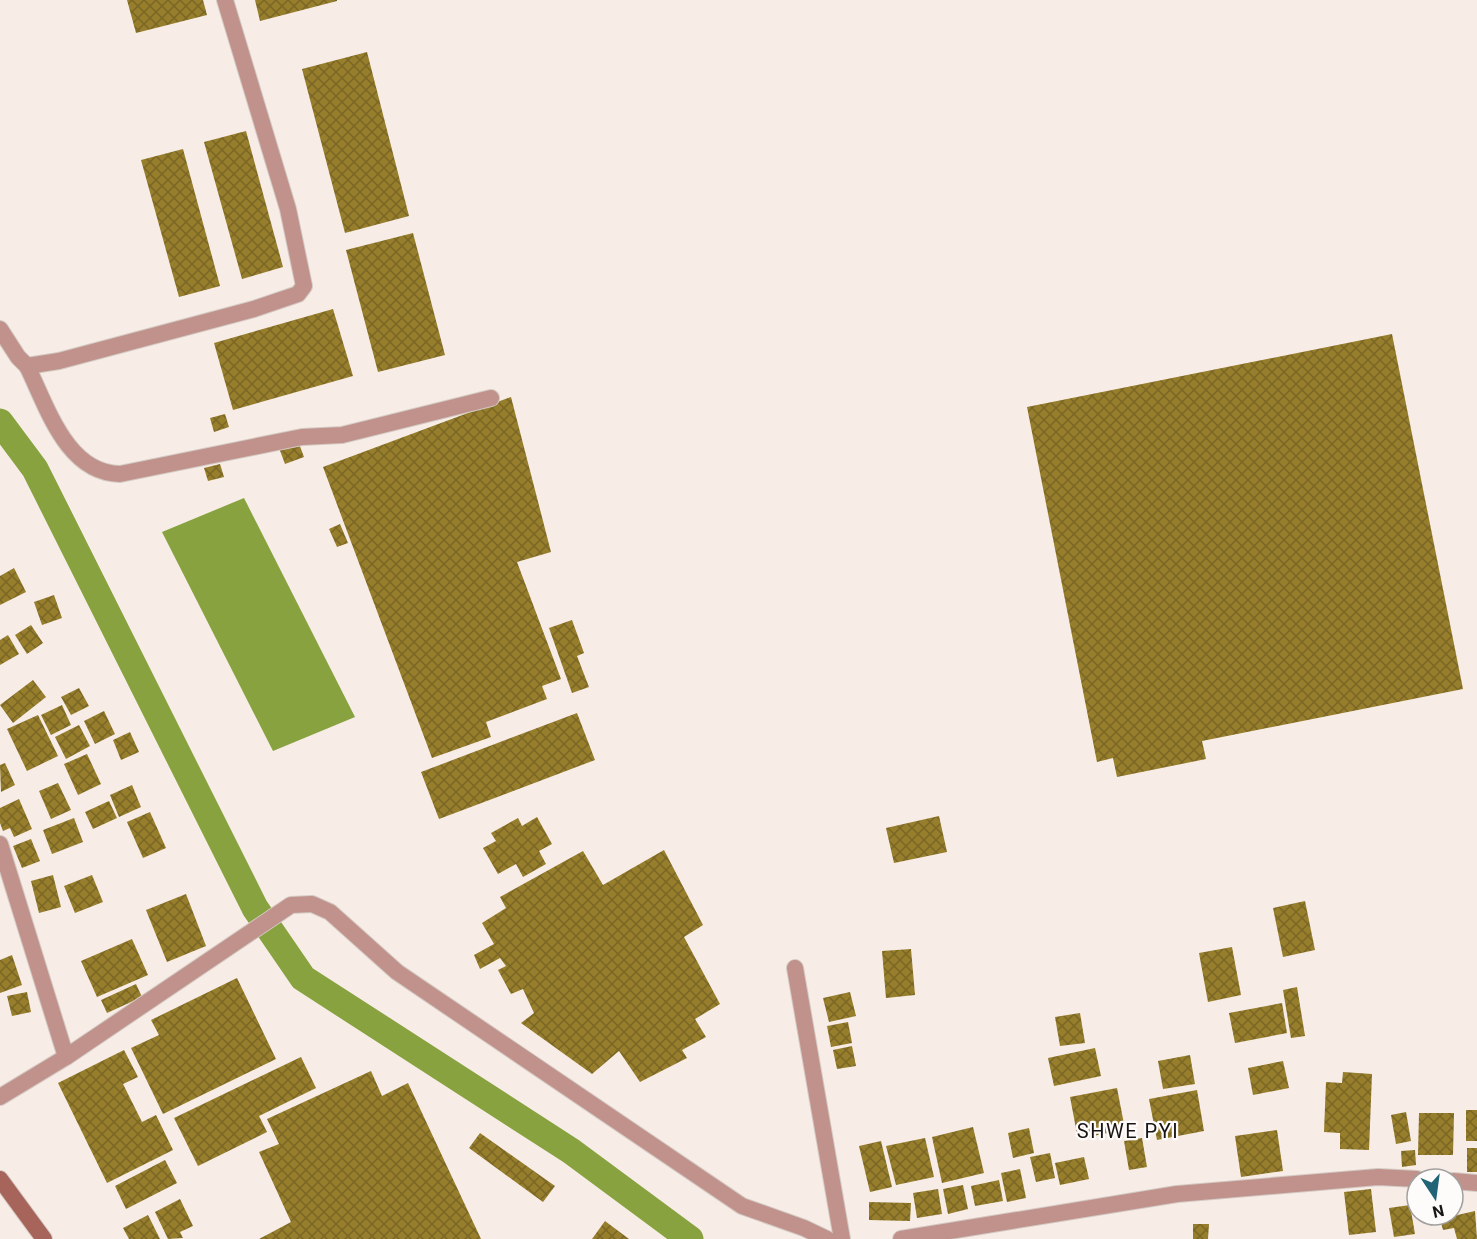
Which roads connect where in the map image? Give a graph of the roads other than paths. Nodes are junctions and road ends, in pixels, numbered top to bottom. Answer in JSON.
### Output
{"nodes":[{"id":1,"x":225,"y":0,"type":"edge"},
{"id":2,"x":0,"y":329,"type":"edge"},
{"id":3,"x":27,"y":366,"type":"junction"},
{"id":4,"x":491,"y":398,"type":"dead end"},
{"id":5,"x":0,"y":844,"type":"edge"},
{"id":6,"x":795,"y":968,"type":"dead end"},
{"id":7,"x":66,"y":1057,"type":"junction"},
{"id":8,"x":0,"y":1097,"type":"edge"},
{"id":9,"x":1405,"y":1178,"type":"edge"},
{"id":10,"x":0,"y":1179,"type":"edge"},
{"id":11,"x":44,"y":1239,"type":"edge"},
{"id":12,"x":827,"y":1239,"type":"edge"},
{"id":13,"x":842,"y":1239,"type":"edge"},
{"id":14,"x":901,"y":1239,"type":"edge"}],
"edges":[{"from":1,"to":3,"type":"street"},
{"from":2,"to":3,"type":"street"},
{"from":3,"to":4,"type":"street"},
{"from":5,"to":7,"type":"street"},
{"from":6,"to":13,"type":"street"},
{"from":7,"to":8,"type":"street"},
{"from":7,"to":12,"type":"street"},
{"from":9,"to":14,"type":"street"},
{"from":10,"to":11,"type":"main road"}]}
